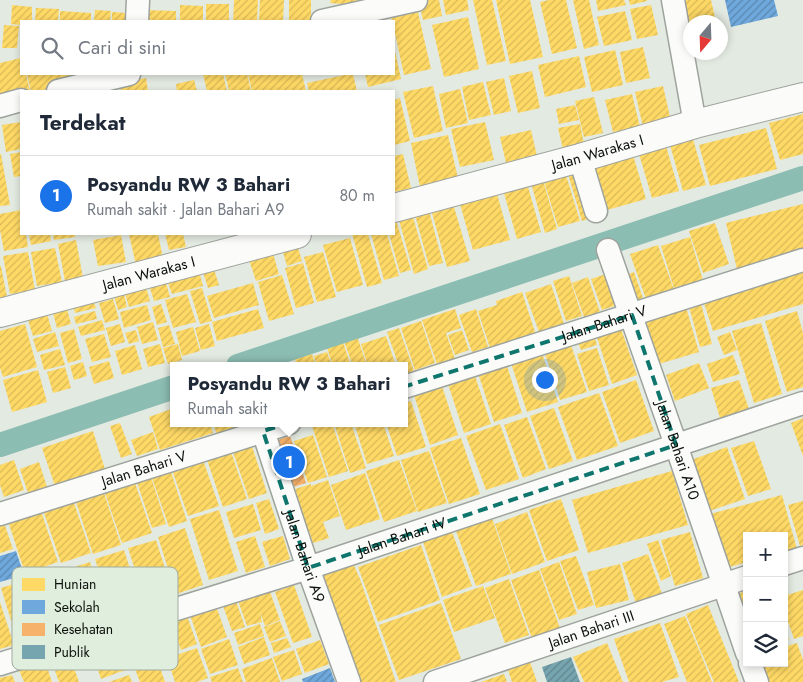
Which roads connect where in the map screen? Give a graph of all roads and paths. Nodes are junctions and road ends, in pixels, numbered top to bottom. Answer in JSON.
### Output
{"nodes":[{"id":1,"x":138,"y":0,"type":"edge"},
{"id":2,"x":416,"y":0,"type":"edge"},
{"id":3,"x":673,"y":0,"type":"edge"},
{"id":4,"x":326,"y":14,"type":"edge"},
{"id":5,"x":137,"y":20,"type":"edge"},
{"id":6,"x":125,"y":75,"type":"edge"},
{"id":7,"x":62,"y":90,"type":"edge"},
{"id":8,"x":803,"y":96,"type":"edge"},
{"id":9,"x":20,"y":100,"type":"edge"},
{"id":10,"x":0,"y":106,"type":"edge"},
{"id":11,"x":696,"y":124,"type":"junction"},
{"id":12,"x":580,"y":158,"type":"junction"},
{"id":13,"x":395,"y":208,"type":"edge"},
{"id":14,"x":596,"y":211,"type":"dead end"},
{"id":15,"x":293,"y":235,"type":"edge"},
{"id":16,"x":608,"y":250,"type":"dead end"},
{"id":17,"x":803,"y":260,"type":"edge"},
{"id":18,"x":0,"y":313,"type":"edge"},
{"id":19,"x":632,"y":314,"type":"junction"},
{"id":20,"x":408,"y":386,"type":"edge"},
{"id":21,"x":803,"y":403,"type":"edge"},
{"id":22,"x":277,"y":427,"type":"edge"},
{"id":23,"x":263,"y":432,"type":"junction"},
{"id":24,"x":676,"y":445,"type":"junction"},
{"id":25,"x":0,"y":514,"type":"edge"},
{"id":26,"x":803,"y":558,"type":"edge"},
{"id":27,"x":788,"y":563,"type":"edge"},
{"id":28,"x":308,"y":568,"type":"junction"},
{"id":29,"x":743,"y":578,"type":"edge"},
{"id":30,"x":724,"y":585,"type":"junction"},
{"id":31,"x":178,"y":609,"type":"edge"},
{"id":32,"x":743,"y":641,"type":"edge"},
{"id":33,"x":12,"y":660,"type":"edge"},
{"id":34,"x":0,"y":664,"type":"edge"},
{"id":35,"x":751,"y":667,"type":"edge"},
{"id":36,"x":349,"y":682,"type":"edge"},
{"id":37,"x":435,"y":682,"type":"edge"},
{"id":38,"x":756,"y":682,"type":"edge"}],
"edges":[{"from":1,"to":5,"type":"street"},
{"from":2,"to":4,"type":"street"},
{"from":3,"to":11,"type":"street"},
{"from":6,"to":7,"type":"street"},
{"from":8,"to":11,"type":"street","name":"Jalan Warakas I"},
{"from":9,"to":10,"type":"street"},
{"from":11,"to":12,"type":"street","name":"Jalan Warakas I"},
{"from":12,"to":13,"type":"street","name":"Jalan Warakas I"},
{"from":12,"to":14,"type":"street"},
{"from":15,"to":18,"type":"street","name":"Jalan Warakas I"},
{"from":16,"to":19,"type":"street","name":"Jalan Bahari A10"},
{"from":17,"to":19,"type":"street","name":"Jalan Bahari V"},
{"from":19,"to":20,"type":"street","name":"Jalan Bahari V"},
{"from":19,"to":24,"type":"street","name":"Jalan Bahari A10"},
{"from":21,"to":24,"type":"street","name":"Jalan Bahari IV"},
{"from":22,"to":23,"type":"street","name":"Jalan Bahari V"},
{"from":23,"to":25,"type":"street","name":"Jalan Bahari V"},
{"from":23,"to":28,"type":"street","name":"Jalan Bahari A9"},
{"from":24,"to":28,"type":"street","name":"Jalan Bahari IV"},
{"from":24,"to":30,"type":"street","name":"Jalan Bahari A10"},
{"from":26,"to":27,"type":"street"},
{"from":28,"to":31,"type":"street","name":"Jalan Bahari IV"},
{"from":28,"to":36,"type":"street","name":"Jalan Bahari A9"},
{"from":29,"to":30,"type":"street","name":"Jalan Bahari III"},
{"from":30,"to":32,"type":"street","name":"Jalan Bahari A10"},
{"from":30,"to":37,"type":"street","name":"Jalan Bahari III"},
{"from":33,"to":34,"type":"street","name":"Jalan Bahari IV"},
{"from":35,"to":38,"type":"street"}]}
